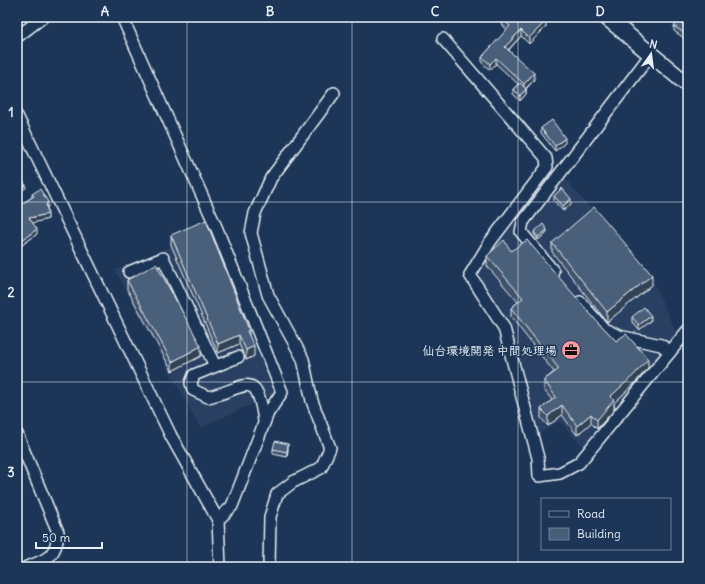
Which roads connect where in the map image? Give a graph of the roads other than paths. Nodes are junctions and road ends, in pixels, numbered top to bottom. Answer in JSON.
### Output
{"nodes":[{"id":1,"x":43,"y":17,"type":"edge"},
{"id":2,"x":122,"y":17,"type":"edge"},
{"id":3,"x":606,"y":17,"type":"edge"},
{"id":4,"x":17,"y":38,"type":"edge"},
{"id":5,"x":443,"y":39,"type":"dead end"},
{"id":6,"x":651,"y":54,"type":"junction"},
{"id":7,"x":688,"y":85,"type":"edge"},
{"id":8,"x":334,"y":93,"type":"dead end"},
{"id":9,"x":18,"y":121,"type":"edge"},
{"id":10,"x":129,"y":272,"type":"dead end"},
{"id":11,"x":561,"y":280,"type":"edge"},
{"id":12,"x":570,"y":291,"type":"edge"},
{"id":13,"x":688,"y":330,"type":"edge"},
{"id":14,"x":670,"y":352,"type":"junction"},
{"id":15,"x":238,"y":357,"type":"dead end"},
{"id":16,"x":215,"y":366,"type":"junction"},
{"id":17,"x":264,"y":421,"type":"junction"},
{"id":18,"x":17,"y":434,"type":"edge"},
{"id":19,"x":218,"y":520,"type":"junction"},
{"id":20,"x":27,"y":567,"type":"edge"},
{"id":21,"x":220,"y":567,"type":"edge"},
{"id":22,"x":269,"y":567,"type":"edge"}],
"edges":[{"from":1,"to":4,"type":"street"},
{"from":2,"to":17,"type":"street"},
{"from":3,"to":6,"type":"main road"},
{"from":5,"to":14,"type":"street"},
{"from":6,"to":7,"type":"main road"},
{"from":6,"to":11,"type":"street"},
{"from":8,"to":22,"type":"street"},
{"from":9,"to":19,"type":"street"},
{"from":10,"to":16,"type":"street"},
{"from":12,"to":14,"type":"street"},
{"from":13,"to":14,"type":"street"},
{"from":15,"to":16,"type":"street"},
{"from":16,"to":17,"type":"street"},
{"from":17,"to":19,"type":"street"},
{"from":18,"to":20,"type":"street"},
{"from":19,"to":21,"type":"street"}]}
